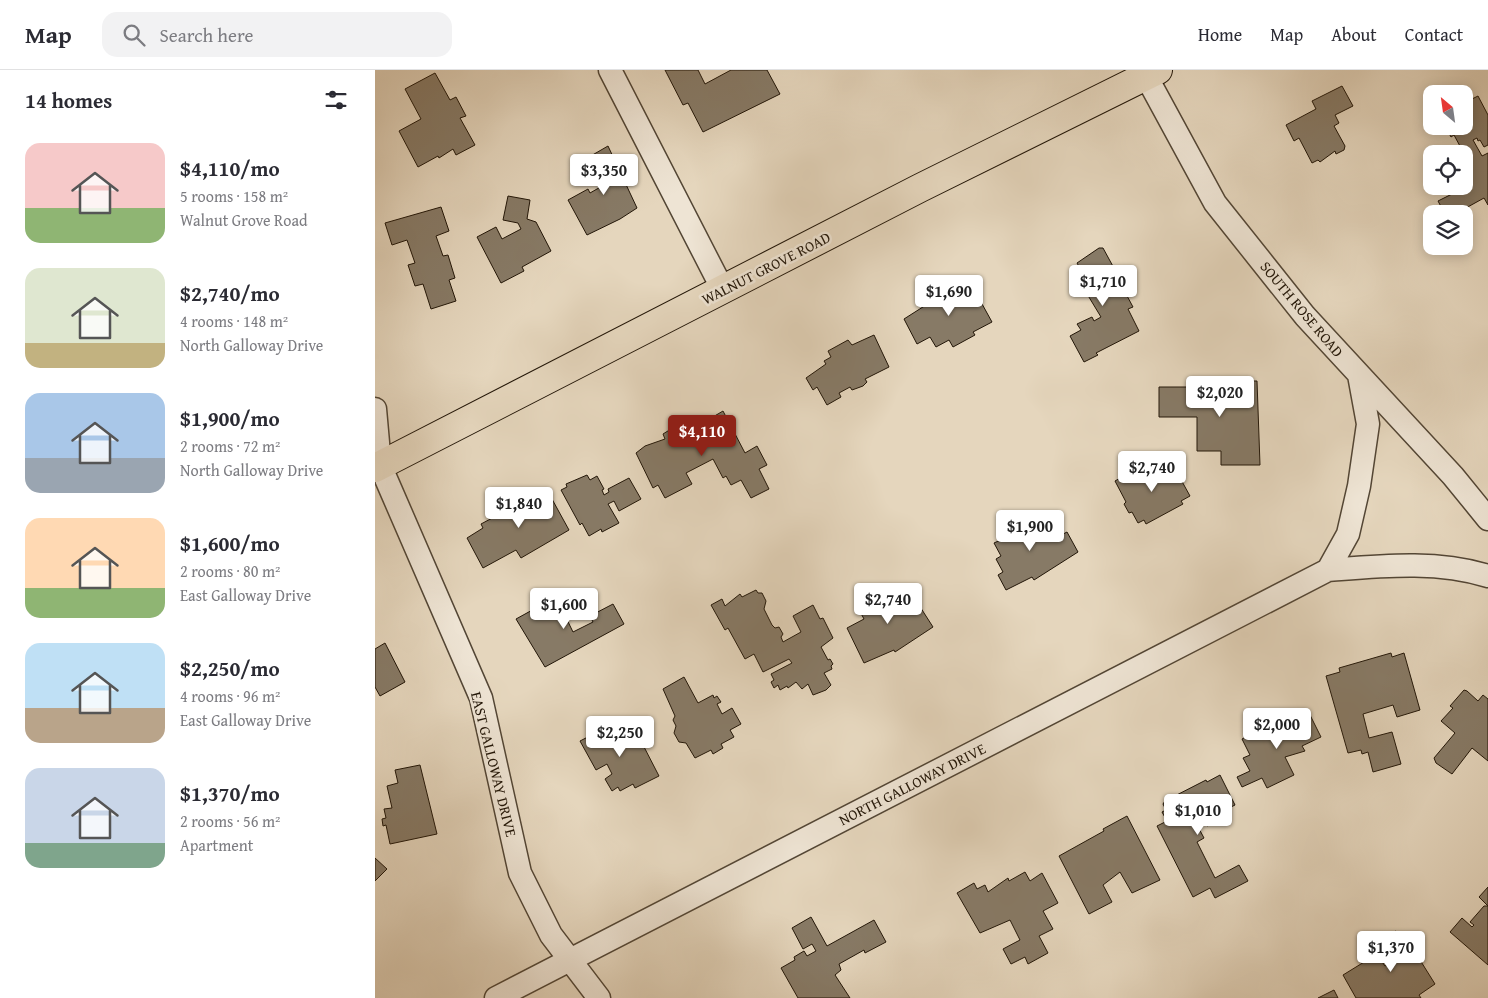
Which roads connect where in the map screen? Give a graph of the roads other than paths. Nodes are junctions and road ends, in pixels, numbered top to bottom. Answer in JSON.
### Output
{"nodes":[{"id":1,"x":610,"y":70,"type":"edge"},
{"id":2,"x":1152,"y":73,"type":"edge"},
{"id":3,"x":723,"y":290,"type":"junction"},
{"id":4,"x":1359,"y":374,"type":"junction"},
{"id":5,"x":375,"y":409,"type":"edge"},
{"id":6,"x":377,"y":465,"type":"edge"},
{"id":7,"x":1488,"y":519,"type":"edge"},
{"id":8,"x":1328,"y":570,"type":"junction"},
{"id":9,"x":1488,"y":576,"type":"edge"},
{"id":10,"x":570,"y":959,"type":"junction"},
{"id":11,"x":496,"y":998,"type":"edge"},
{"id":12,"x":599,"y":998,"type":"edge"}],
"edges":[{"from":1,"to":3,"type":"street"},
{"from":2,"to":3,"type":"main road","name":"WALNUT GROVE ROAD"},
{"from":2,"to":4,"type":"street","name":"SOUTH ROSE ROAD"},
{"from":3,"to":6,"type":"main road","name":"WALNUT GROVE ROAD"},
{"from":4,"to":7,"type":"street","name":"SOUTH ROSE ROAD"},
{"from":4,"to":8,"type":"street"},
{"from":5,"to":6,"type":"street","name":"EAST GALLOWAY DRIVE"},
{"from":6,"to":10,"type":"street","name":"EAST GALLOWAY DRIVE"},
{"from":8,"to":9,"type":"street","name":"NORTH GALLOWAY DRIVE"},
{"from":8,"to":10,"type":"street","name":"NORTH GALLOWAY DRIVE"},
{"from":10,"to":11,"type":"street","name":"NORTH GALLOWAY DRIVE"},
{"from":10,"to":12,"type":"street","name":"EAST GALLOWAY DRIVE"}]}
